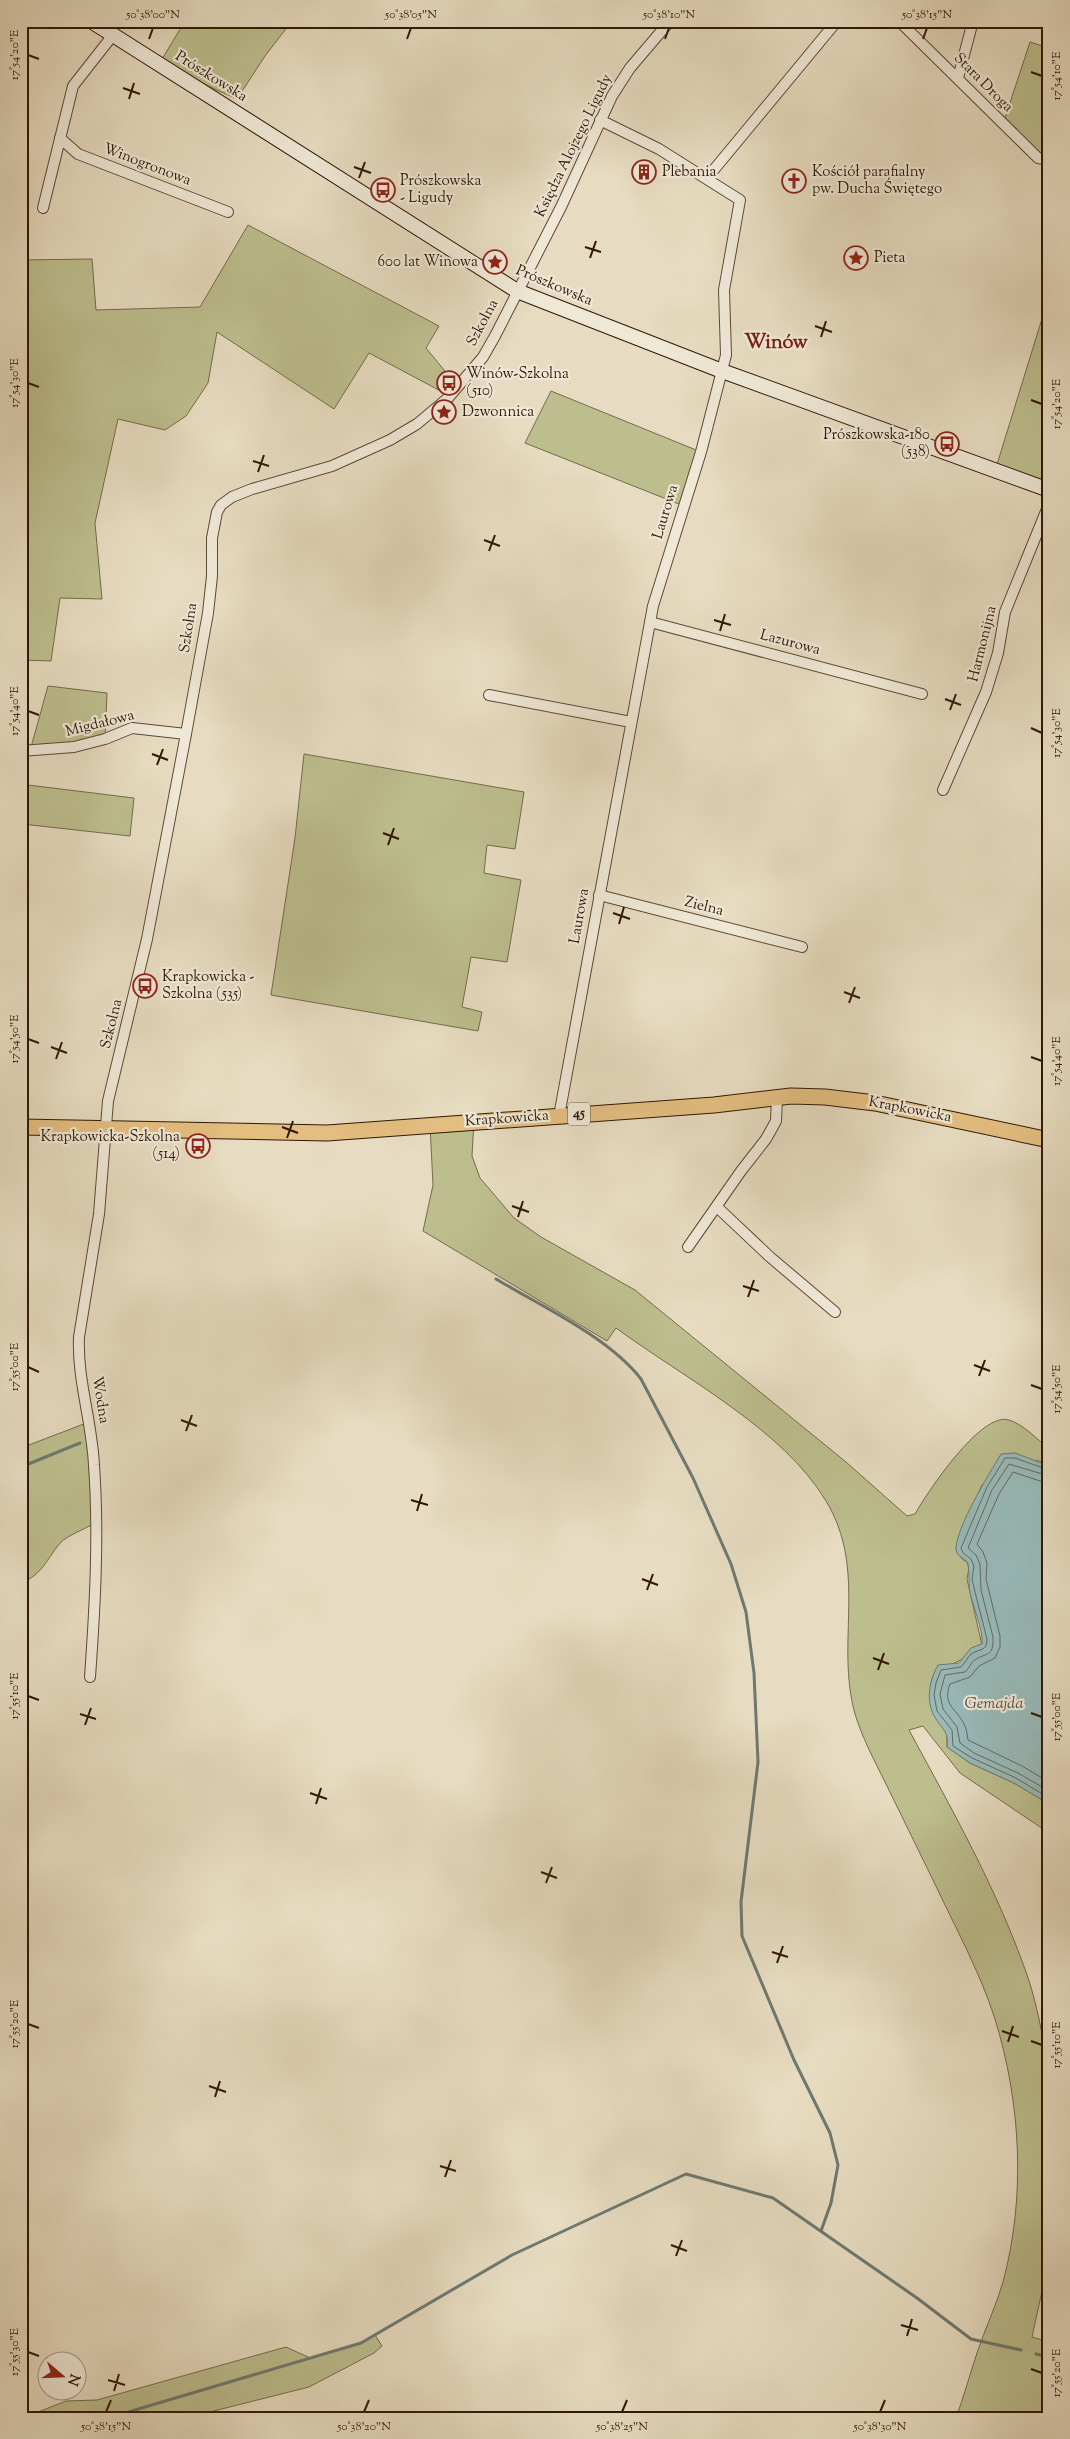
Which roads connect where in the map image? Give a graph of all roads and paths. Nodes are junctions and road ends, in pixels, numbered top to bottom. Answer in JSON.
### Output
{"nodes":[{"id":1,"x":91,"y":21,"type":"edge"},
{"id":2,"x":670,"y":21,"type":"edge"},
{"id":3,"x":837,"y":21,"type":"edge"},
{"id":4,"x":899,"y":21,"type":"edge"},
{"id":5,"x":973,"y":21,"type":"edge"},
{"id":6,"x":113,"y":35,"type":"junction"},
{"id":7,"x":958,"y":78,"type":"junction"},
{"id":8,"x":600,"y":120,"type":"junction"},
{"id":9,"x":60,"y":138,"type":"junction"},
{"id":10,"x":1049,"y":160,"type":"edge"},
{"id":11,"x":707,"y":178,"type":"junction"},
{"id":12,"x":43,"y":208,"type":"dead end"},
{"id":13,"x":228,"y":212,"type":"dead end"},
{"id":14,"x":517,"y":291,"type":"junction"},
{"id":15,"x":722,"y":371,"type":"junction"},
{"id":16,"x":1049,"y":490,"type":"edge"},
{"id":17,"x":1049,"y":504,"type":"edge"},
{"id":18,"x":650,"y":622,"type":"junction"},
{"id":19,"x":922,"y":694,"type":"dead end"},
{"id":20,"x":489,"y":695,"type":"dead end"},
{"id":21,"x":631,"y":722,"type":"junction"},
{"id":22,"x":186,"y":734,"type":"junction"},
{"id":23,"x":21,"y":751,"type":"edge"},
{"id":24,"x":943,"y":790,"type":"dead end"},
{"id":25,"x":599,"y":895,"type":"junction"},
{"id":26,"x":802,"y":947,"type":"dead end"},
{"id":27,"x":777,"y":1098,"type":"junction"},
{"id":28,"x":559,"y":1116,"type":"junction"},
{"id":29,"x":21,"y":1127,"type":"edge"},
{"id":30,"x":104,"y":1130,"type":"junction"},
{"id":31,"x":1049,"y":1140,"type":"edge"},
{"id":32,"x":717,"y":1206,"type":"junction"},
{"id":33,"x":688,"y":1247,"type":"dead end"},
{"id":34,"x":836,"y":1312,"type":"dead end"},
{"id":35,"x":90,"y":1677,"type":"dead end"}],
"edges":[{"from":1,"to":6,"type":"main road","name":"Prószkowska"},
{"from":2,"to":8,"type":"street","name":"Księdza Alojzego Ligudy"},
{"from":3,"to":11,"type":"street"},
{"from":4,"to":7,"type":"street","name":"Stara Droga"},
{"from":5,"to":7,"type":"street"},
{"from":6,"to":9,"type":"street"},
{"from":6,"to":14,"type":"main road","name":"Prószkowska"},
{"from":7,"to":10,"type":"street","name":"Stara Droga"},
{"from":8,"to":11,"type":"street"},
{"from":8,"to":14,"type":"street","name":"Księdza Alojzego Ligudy"},
{"from":9,"to":12,"type":"street"},
{"from":9,"to":13,"type":"street","name":"Winogronowa"},
{"from":11,"to":15,"type":"street","name":"Laurowa"},
{"from":14,"to":15,"type":"main road","name":"Prószkowska"},
{"from":14,"to":22,"type":"street","name":"Szkolna"},
{"from":15,"to":16,"type":"main road","name":"Prószkowska"},
{"from":15,"to":18,"type":"street","name":"Laurowa"},
{"from":17,"to":24,"type":"street","name":"Harmonijna"},
{"from":18,"to":19,"type":"street","name":"Lazurowa"},
{"from":18,"to":21,"type":"street","name":"Laurowa"},
{"from":20,"to":21,"type":"street"},
{"from":21,"to":25,"type":"street","name":"Laurowa"},
{"from":22,"to":23,"type":"street","name":"Migdałowa"},
{"from":22,"to":30,"type":"street","name":"Szkolna"},
{"from":25,"to":26,"type":"street","name":"Zielna"},
{"from":25,"to":28,"type":"street","name":"Laurowa"},
{"from":27,"to":28,"type":"main road","name":"Krapkowicka","number":"45"},
{"from":27,"to":31,"type":"main road","name":"Krapkowicka","number":"45"},
{"from":27,"to":32,"type":"street"},
{"from":28,"to":30,"type":"main road","name":"Krapkowicka","number":"45"},
{"from":29,"to":30,"type":"main road","name":"Krapkowicka","number":"45"},
{"from":30,"to":35,"type":"street","name":"Wodna"},
{"from":32,"to":33,"type":"street"},
{"from":32,"to":34,"type":"street"}]}
